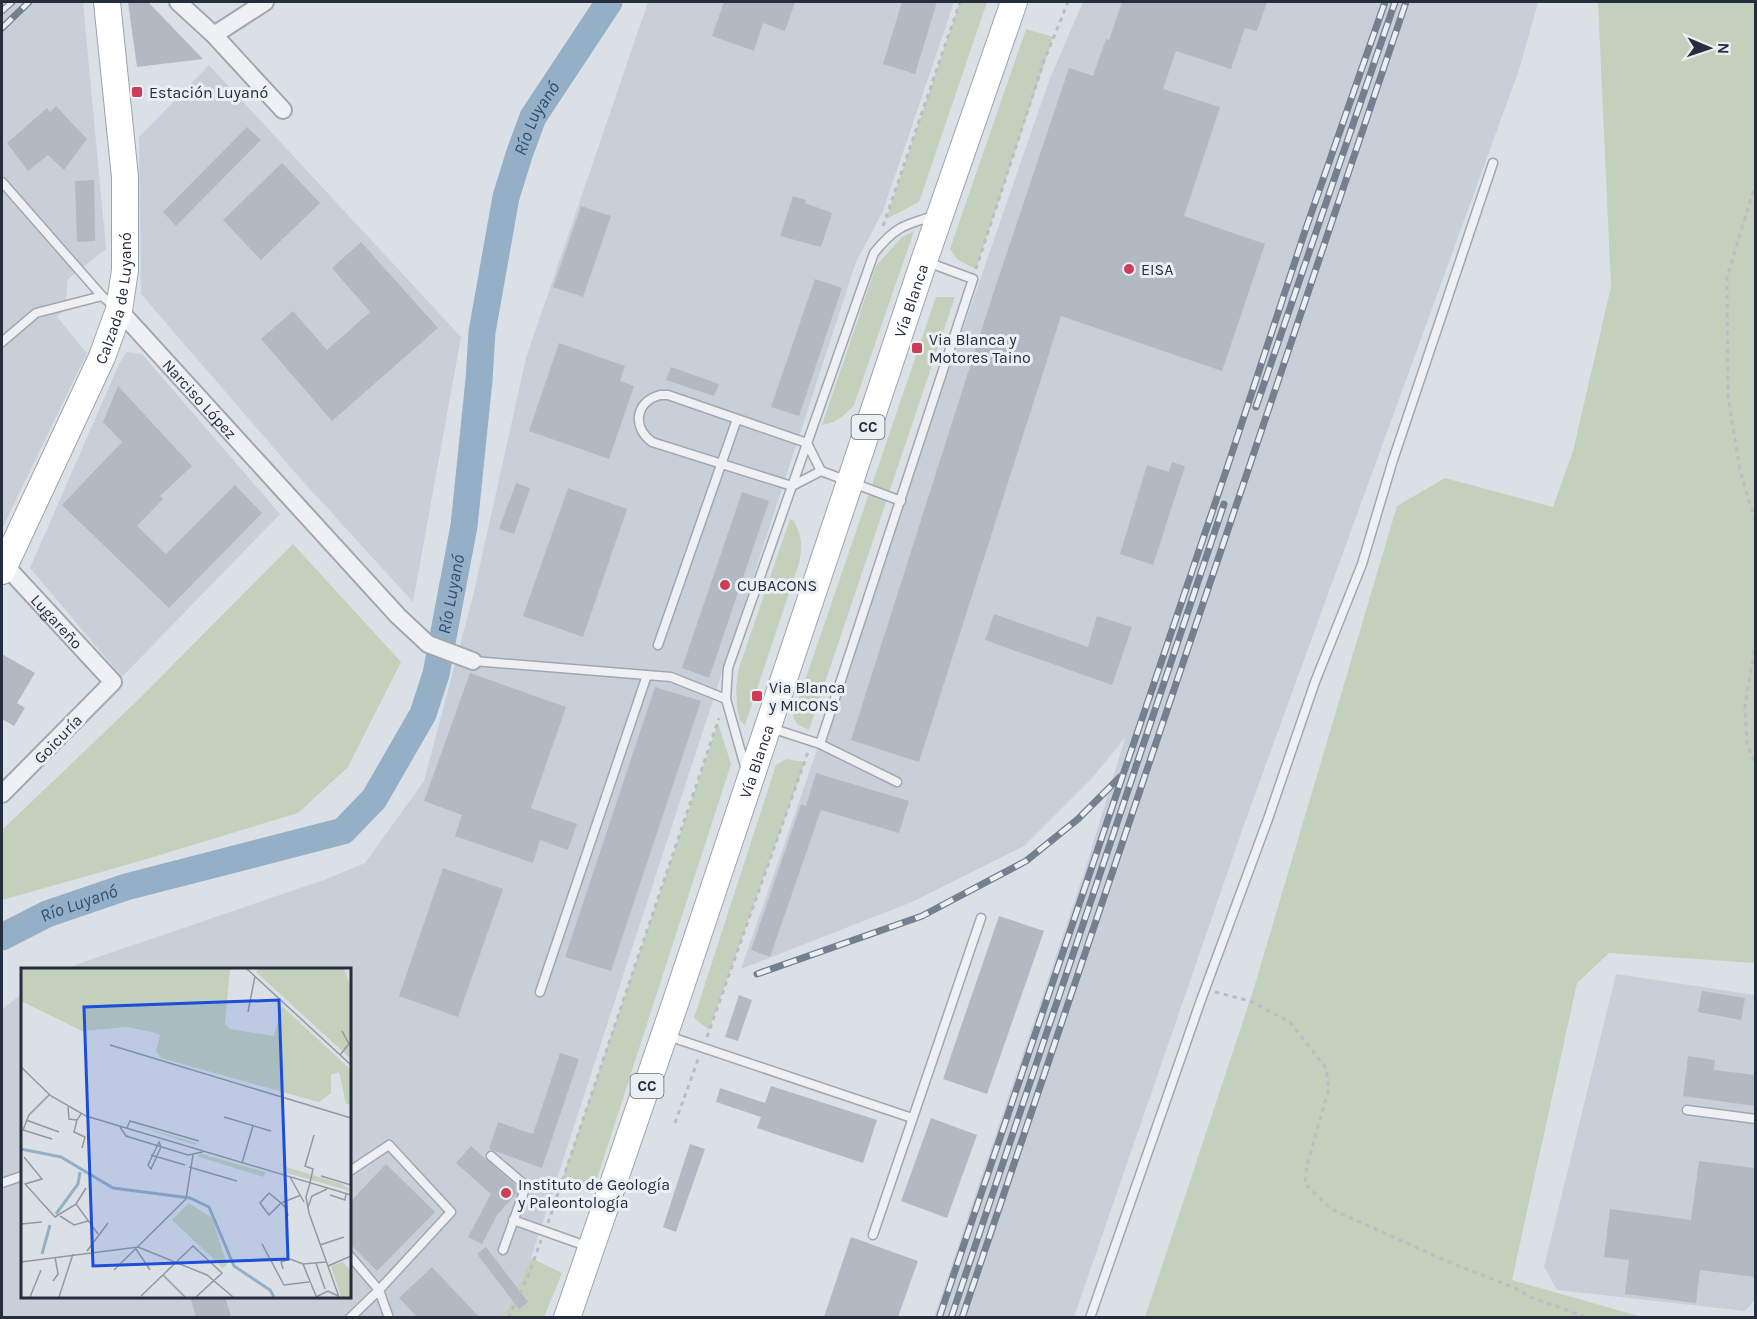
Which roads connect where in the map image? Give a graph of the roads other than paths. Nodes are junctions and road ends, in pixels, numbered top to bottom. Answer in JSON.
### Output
{"nodes":[{"id":1,"x":107,"y":2,"type":"edge"},
{"id":2,"x":178,"y":2,"type":"edge"},
{"id":3,"x":265,"y":2,"type":"edge"},
{"id":4,"x":1014,"y":2,"type":"edge"},
{"id":5,"x":214,"y":35,"type":"junction"},
{"id":6,"x":283,"y":111,"type":"dead end"},
{"id":7,"x":1493,"y":163,"type":"dead end"},
{"id":8,"x":2,"y":182,"type":"edge"},
{"id":9,"x":940,"y":214,"type":"junction"},
{"id":10,"x":924,"y":261,"type":"junction"},
{"id":11,"x":111,"y":303,"type":"junction"},
{"id":12,"x":2,"y":342,"type":"edge"},
{"id":13,"x":737,"y":419,"type":"junction"},
{"id":14,"x":807,"y":443,"type":"junction"},
{"id":15,"x":722,"y":464,"type":"junction"},
{"id":16,"x":822,"y":471,"type":"junction"},
{"id":17,"x":850,"y":482,"type":"junction"},
{"id":18,"x":792,"y":486,"type":"junction"},
{"id":19,"x":902,"y":501,"type":"junction"},
{"id":20,"x":3,"y":566,"type":"edge"},
{"id":21,"x":658,"y":645,"type":"dead end"},
{"id":22,"x":473,"y":661,"type":"joint"},
{"id":23,"x":647,"y":675,"type":"junction"},
{"id":24,"x":112,"y":682,"type":"joint"},
{"id":25,"x":726,"y":699,"type":"junction"},
{"id":26,"x":768,"y":727,"type":"junction"},
{"id":27,"x":816,"y":743,"type":"junction"},
{"id":28,"x":750,"y":781,"type":"junction"},
{"id":29,"x":897,"y":782,"type":"dead end"},
{"id":30,"x":2,"y":794,"type":"edge"},
{"id":31,"x":981,"y":918,"type":"dead end"},
{"id":32,"x":540,"y":992,"type":"dead end"},
{"id":33,"x":664,"y":1035,"type":"junction"},
{"id":34,"x":1687,"y":1110,"type":"dead end"},
{"id":35,"x":912,"y":1118,"type":"junction"},
{"id":36,"x":1755,"y":1119,"type":"edge"},
{"id":37,"x":491,"y":1156,"type":"dead end"},
{"id":38,"x":351,"y":1170,"type":"edge"},
{"id":39,"x":21,"y":1176,"type":"edge"},
{"id":40,"x":2,"y":1183,"type":"edge"},
{"id":41,"x":513,"y":1220,"type":"junction"},
{"id":42,"x":873,"y":1235,"type":"dead end"},
{"id":43,"x":591,"y":1248,"type":"junction"},
{"id":44,"x":503,"y":1250,"type":"dead end"},
{"id":45,"x":351,"y":1257,"type":"edge"},
{"id":46,"x":379,"y":1290,"type":"junction"},
{"id":47,"x":350,"y":1317,"type":"edge"},
{"id":48,"x":389,"y":1317,"type":"edge"},
{"id":49,"x":567,"y":1317,"type":"edge"},
{"id":50,"x":1090,"y":1317,"type":"edge"}],
"edges":[{"from":1,"to":11,"type":"main road","name":"Calzada de Luyanó"},
{"from":2,"to":5,"type":"street"},
{"from":3,"to":5,"type":"street"},
{"from":4,"to":9,"type":"main road","name":"Vía Blanca","number":"CC"},
{"from":5,"to":6,"type":"street"},
{"from":7,"to":50,"type":"lane"},
{"from":8,"to":11,"type":"lane","name":"Narciso López"},
{"from":9,"to":10,"type":"main road","name":"Vía Blanca","number":"CC"},
{"from":9,"to":14,"type":"lane"},
{"from":10,"to":17,"type":"main road","name":"Vía Blanca","number":"CC"},
{"from":10,"to":19,"type":"lane"},
{"from":11,"to":12,"type":"lane"},
{"from":11,"to":20,"type":"main road","name":"Calzada de Luyanó"},
{"from":11,"to":22,"type":"street","name":"Narciso López"},
{"from":13,"to":14,"type":"lane"},
{"from":13,"to":15,"type":"lane"},
{"from":13,"to":15,"type":"lane"},
{"from":14,"to":16,"type":"lane"},
{"from":14,"to":18,"type":"lane"},
{"from":15,"to":18,"type":"lane"},
{"from":15,"to":21,"type":"lane"},
{"from":16,"to":17,"type":"lane"},
{"from":16,"to":18,"type":"lane"},
{"from":17,"to":19,"type":"lane"},
{"from":17,"to":26,"type":"main road","name":"Vía Blanca","number":"CC"},
{"from":18,"to":25,"type":"lane"},
{"from":19,"to":27,"type":"lane"},
{"from":20,"to":24,"type":"street","name":"Lugareño"},
{"from":22,"to":23,"type":"lane"},
{"from":23,"to":25,"type":"lane"},
{"from":23,"to":32,"type":"lane"},
{"from":24,"to":30,"type":"street","name":"Goicuría"},
{"from":25,"to":28,"type":"lane"},
{"from":26,"to":27,"type":"lane"},
{"from":26,"to":28,"type":"main road","name":"Vía Blanca","number":"CC"},
{"from":27,"to":29,"type":"lane"},
{"from":28,"to":33,"type":"main road","name":"Vía Blanca","number":"CC"},
{"from":31,"to":35,"type":"lane"},
{"from":33,"to":35,"type":"lane"},
{"from":33,"to":43,"type":"main road","name":"Vía Blanca","number":"CC"},
{"from":34,"to":36,"type":"lane"},
{"from":35,"to":42,"type":"lane"},
{"from":37,"to":41,"type":"lane"},
{"from":38,"to":46,"type":"lane"},
{"from":39,"to":40,"type":"lane"},
{"from":41,"to":43,"type":"lane"},
{"from":41,"to":44,"type":"lane"},
{"from":43,"to":49,"type":"main road","name":"Vía Blanca","number":"CC"},
{"from":45,"to":46,"type":"lane"},
{"from":46,"to":47,"type":"lane"},
{"from":46,"to":48,"type":"lane"}]}
